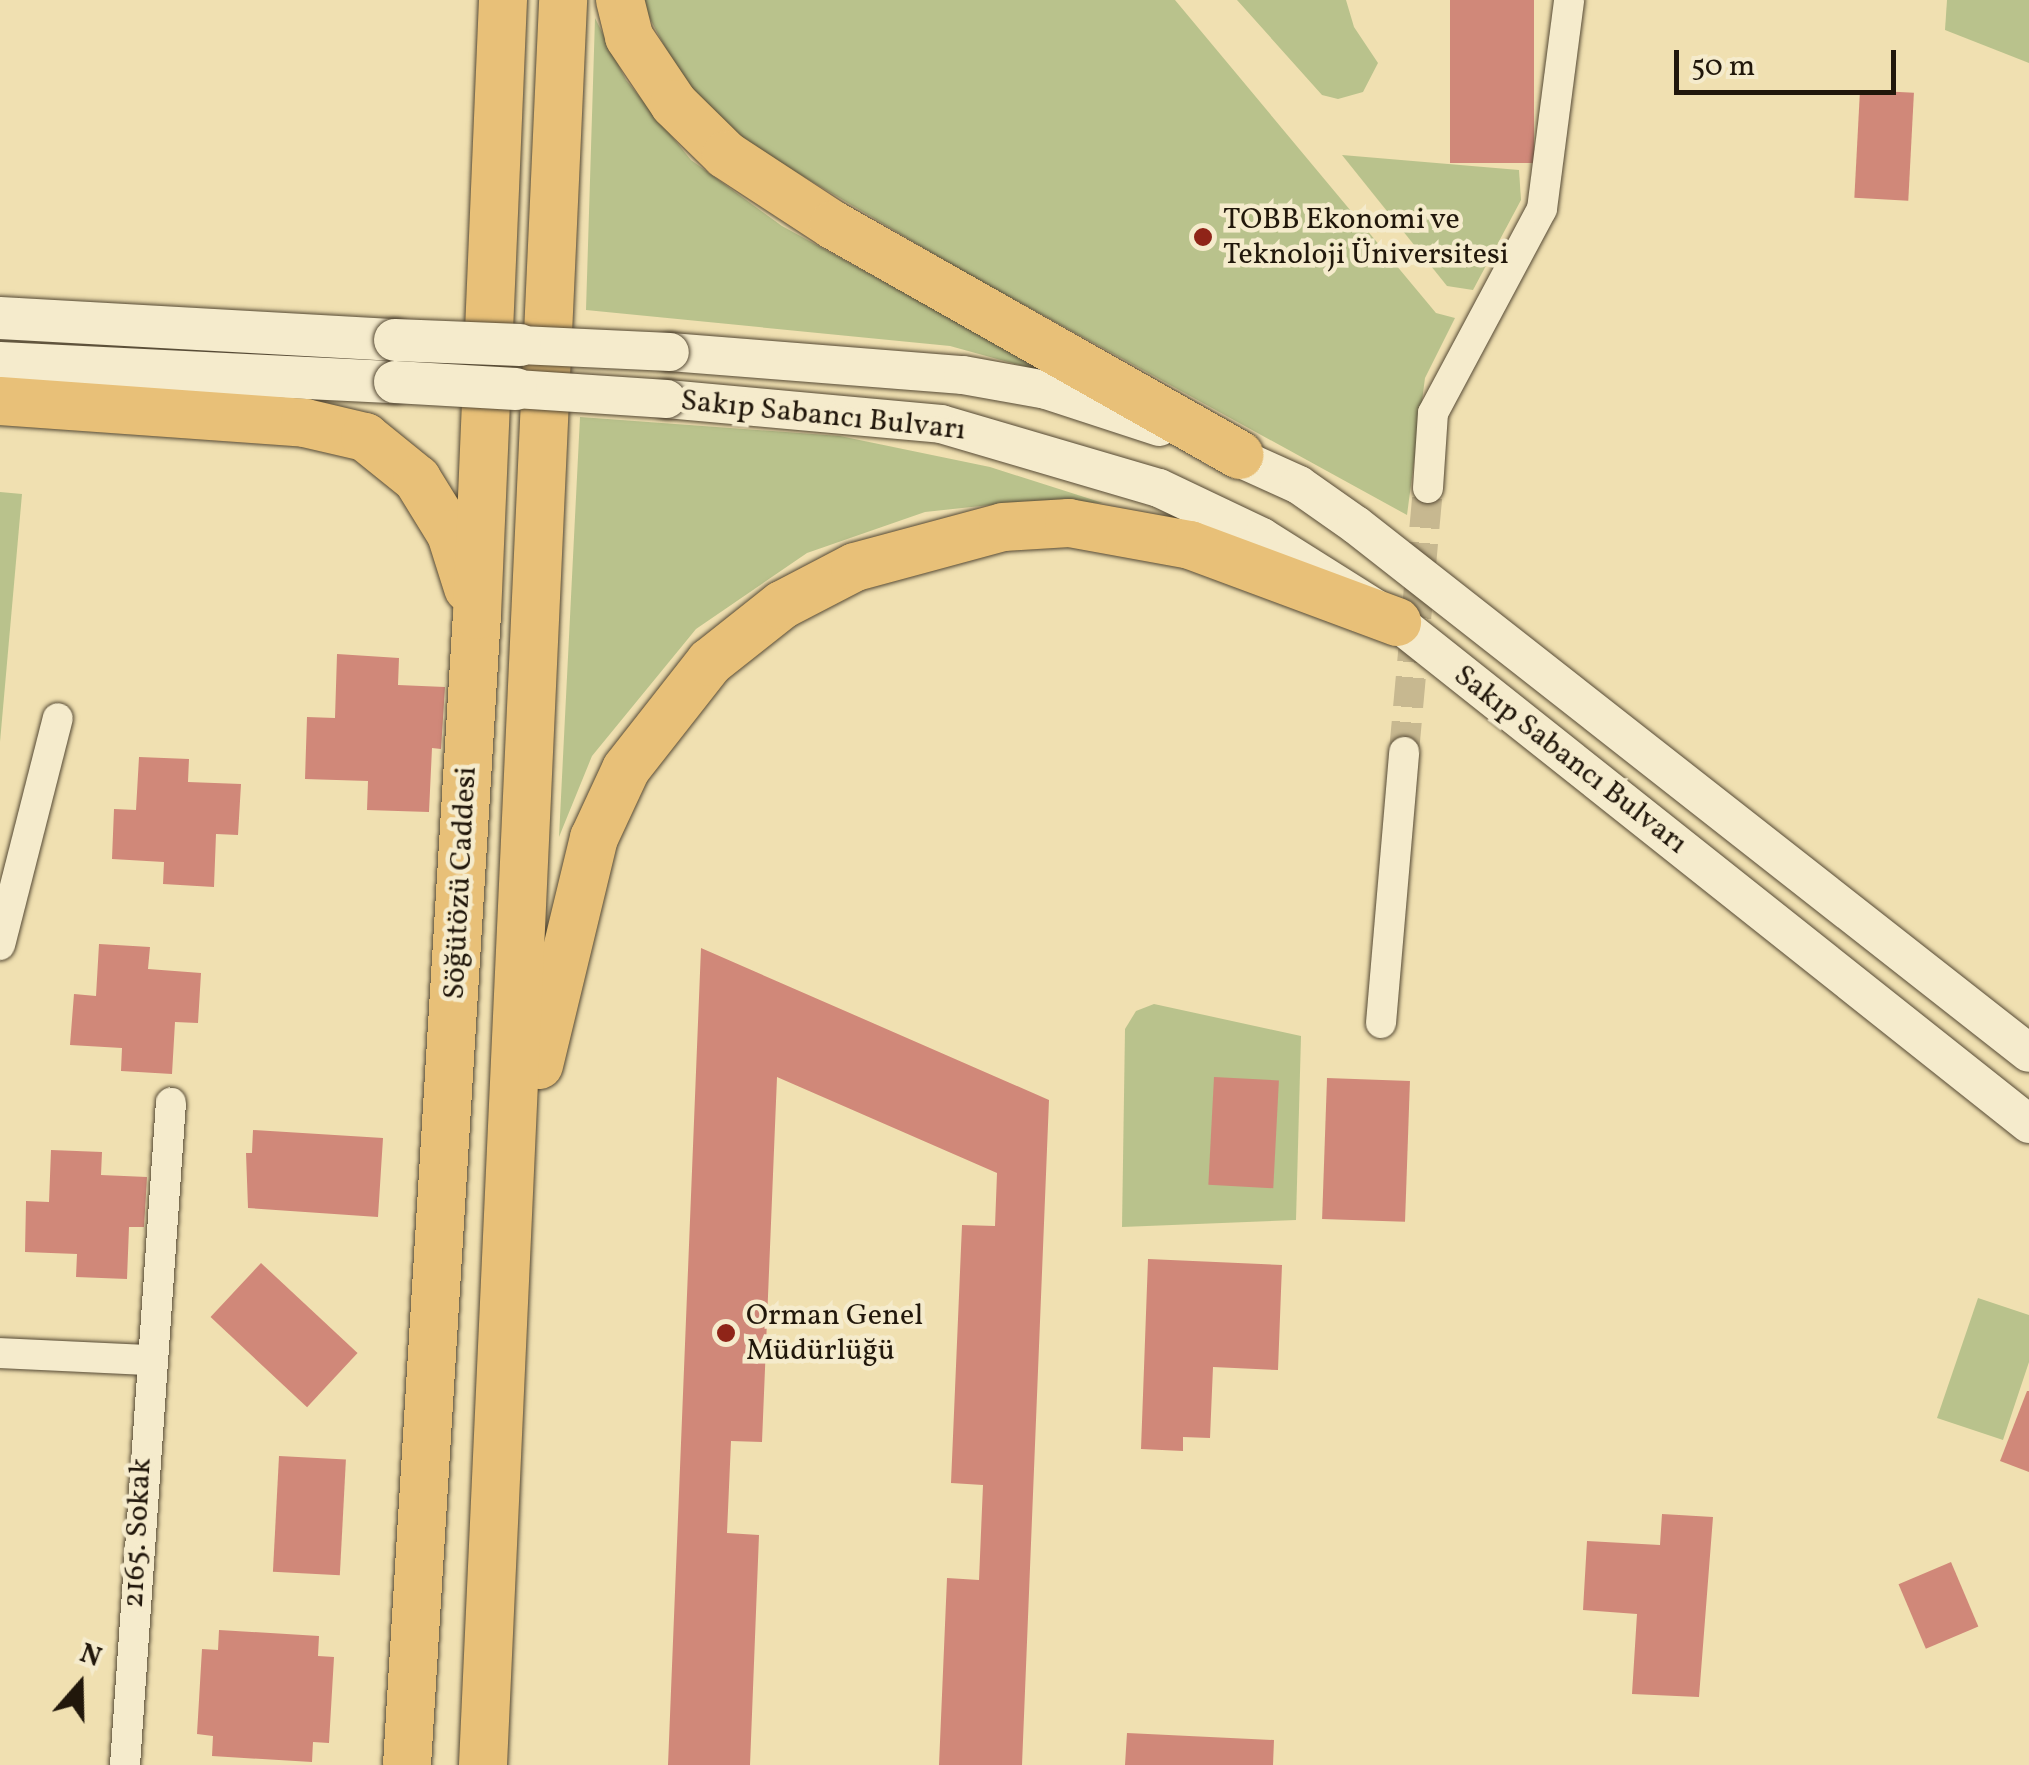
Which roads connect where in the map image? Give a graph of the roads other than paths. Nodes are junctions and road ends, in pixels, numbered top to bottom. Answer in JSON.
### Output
{"nodes":[{"id":1,"x":503,"y":0,"type":"edge"},
{"id":2,"x":563,"y":0,"type":"edge"},
{"id":3,"x":620,"y":0,"type":"edge"},
{"id":4,"x":1569,"y":0,"type":"edge"},
{"id":5,"x":0,"y":318,"type":"edge"},
{"id":6,"x":520,"y":344,"type":"joint"},
{"id":7,"x":0,"y":363,"type":"edge"},
{"id":8,"x":516,"y":389,"type":"joint"},
{"id":9,"x":0,"y":401,"type":"edge"},
{"id":10,"x":1239,"y":455,"type":"junction"},
{"id":11,"x":1428,"y":488,"type":"tunnel mouth"},
{"id":12,"x":477,"y":615,"type":"junction"},
{"id":13,"x":1397,"y":622,"type":"junction"},
{"id":14,"x":58,"y":718,"type":"dead end"},
{"id":15,"x":1404,"y":752,"type":"tunnel mouth"},
{"id":16,"x":0,"y":945,"type":"edge"},
{"id":17,"x":1381,"y":1023,"type":"dead end"},
{"id":18,"x":2029,"y":1054,"type":"edge"},
{"id":19,"x":170,"y":1103,"type":"dead end"},
{"id":20,"x":2029,"y":1124,"type":"edge"},
{"id":21,"x":513,"y":1176,"type":"junction"},
{"id":22,"x":0,"y":1354,"type":"edge"},
{"id":23,"x":148,"y":1360,"type":"junction"},
{"id":24,"x":125,"y":1765,"type":"edge"},
{"id":25,"x":406,"y":1765,"type":"edge"},
{"id":26,"x":482,"y":1765,"type":"edge"}],
"edges":[{"from":1,"to":12,"type":"main road","name":"Söğütözü Caddesi"},
{"from":2,"to":21,"type":"main road"},
{"from":3,"to":10,"type":"main road"},
{"from":4,"to":11,"type":"street"},
{"from":5,"to":6,"type":"main road","name":"Sakıp Sabancı Bulvarı","bridge":true},
{"from":6,"to":10,"type":"street","name":"Sakıp Sabancı Bulvarı","bridge":true},
{"from":7,"to":8,"type":"main road","name":"Sakıp Sabancı Bulvarı","bridge":true},
{"from":8,"to":13,"type":"street","name":"Sakıp Sabancı Bulvarı","bridge":true},
{"from":9,"to":12,"type":"main road"},
{"from":10,"to":18,"type":"street","name":"Sakıp Sabancı Bulvarı"},
{"from":12,"to":25,"type":"main road","name":"Söğütözü Caddesi"},
{"from":13,"to":20,"type":"street","name":"Sakıp Sabancı Bulvarı"},
{"from":13,"to":21,"type":"main road"},
{"from":14,"to":16,"type":"street"},
{"from":15,"to":17,"type":"street"},
{"from":19,"to":23,"type":"street","name":"2165. Sokak"},
{"from":21,"to":26,"type":"main road"},
{"from":22,"to":23,"type":"street"},
{"from":23,"to":24,"type":"street","name":"2165. Sokak"}]}
